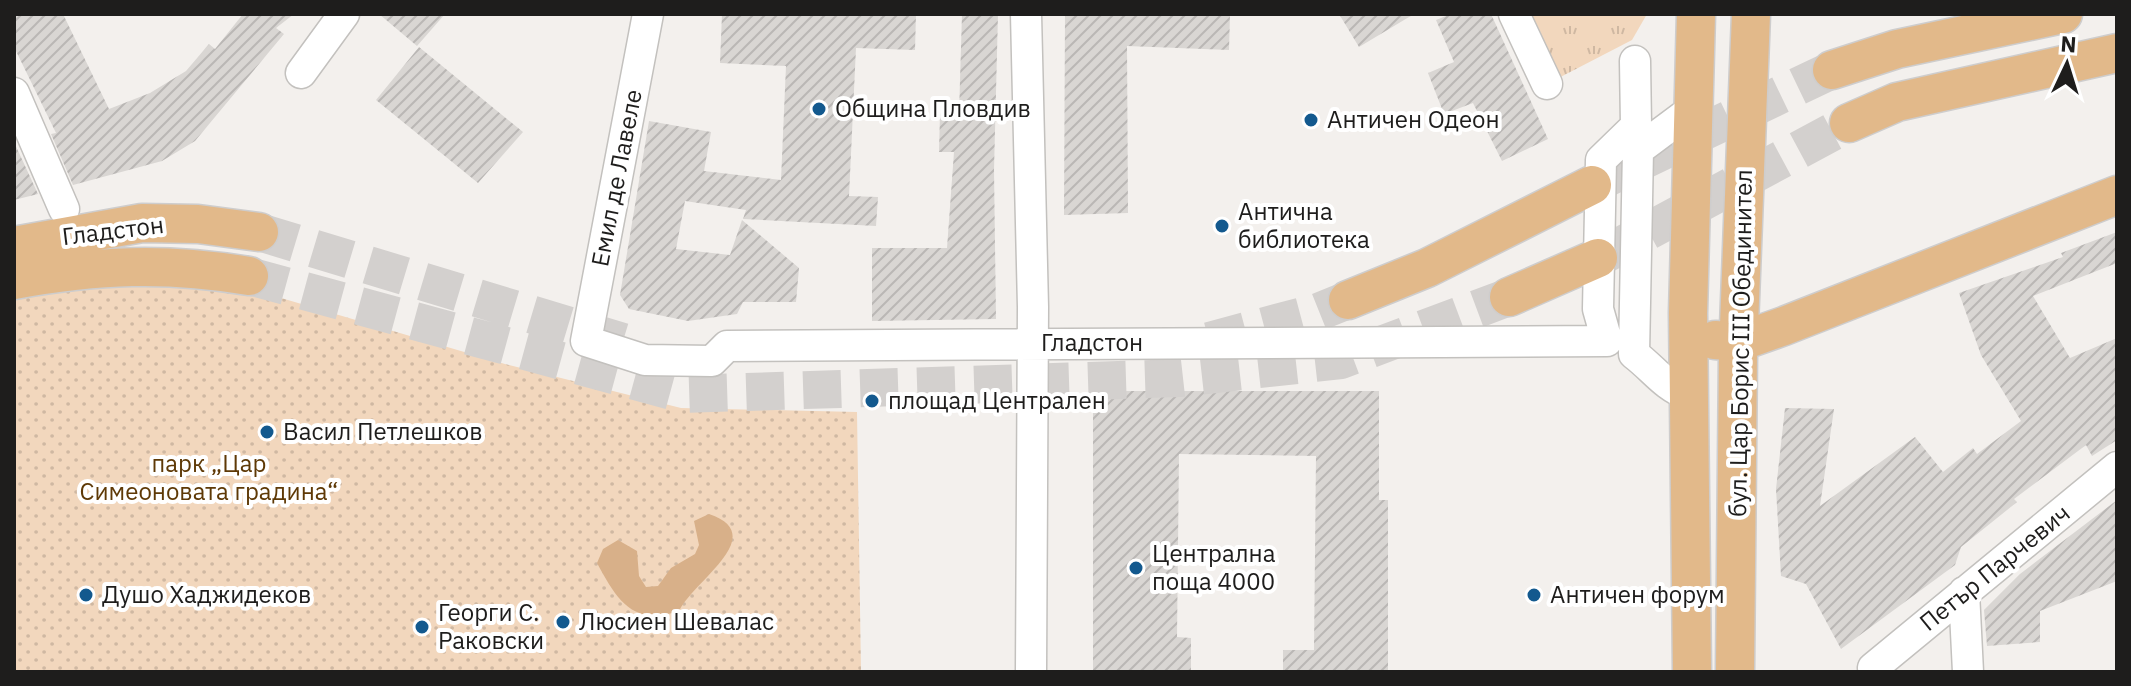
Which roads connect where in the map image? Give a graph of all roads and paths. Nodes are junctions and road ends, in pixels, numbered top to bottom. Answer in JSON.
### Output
{"nodes":[{"id":1,"x":344,"y":14,"type":"edge"},
{"id":2,"x":648,"y":14,"type":"edge"},
{"id":3,"x":1026,"y":14,"type":"edge"},
{"id":4,"x":1514,"y":14,"type":"edge"},
{"id":5,"x":1696,"y":14,"type":"edge"},
{"id":6,"x":1751,"y":14,"type":"edge"},
{"id":7,"x":2063,"y":14,"type":"edge"},
{"id":8,"x":2117,"y":53,"type":"edge"},
{"id":9,"x":1635,"y":61,"type":"dead end"},
{"id":10,"x":1832,"y":70,"type":"tunnel mouth"},
{"id":11,"x":301,"y":73,"type":"dead end"},
{"id":12,"x":1547,"y":84,"type":"dead end"},
{"id":13,"x":14,"y":93,"type":"edge"},
{"id":14,"x":1693,"y":109,"type":"junction"},
{"id":15,"x":1849,"y":123,"type":"tunnel mouth"},
{"id":16,"x":1592,"y":185,"type":"tunnel mouth"},
{"id":17,"x":2117,"y":195,"type":"edge"},
{"id":18,"x":64,"y":209,"type":"dead end"},
{"id":19,"x":259,"y":232,"type":"tunnel mouth"},
{"id":20,"x":14,"y":246,"type":"edge"},
{"id":21,"x":1598,"y":258,"type":"tunnel mouth"},
{"id":22,"x":249,"y":276,"type":"tunnel mouth"},
{"id":23,"x":14,"y":280,"type":"edge"},
{"id":24,"x":1509,"y":297,"type":"tunnel mouth"},
{"id":25,"x":1348,"y":300,"type":"tunnel mouth"},
{"id":26,"x":1688,"y":313,"type":"junction"},
{"id":27,"x":586,"y":341,"type":"joint"},
{"id":28,"x":1739,"y":342,"type":"junction"},
{"id":29,"x":1033,"y":343,"type":"junction"},
{"id":30,"x":1688,"y":395,"type":"junction"},
{"id":31,"x":2117,"y":467,"type":"edge"},
{"id":32,"x":1964,"y":592,"type":"junction"},
{"id":33,"x":1873,"y":668,"type":"dead end"},
{"id":34,"x":1031,"y":672,"type":"edge"},
{"id":35,"x":1692,"y":672,"type":"edge"},
{"id":36,"x":1735,"y":672,"type":"edge"},
{"id":37,"x":1968,"y":672,"type":"edge"}],
"edges":[{"from":1,"to":11,"type":"street"},
{"from":2,"to":27,"type":"street","name":"Емил де Лавеле"},
{"from":3,"to":29,"type":"street"},
{"from":4,"to":12,"type":"street"},
{"from":5,"to":14,"type":"main road","name":"бул. Цар Борис III Обединител"},
{"from":6,"to":28,"type":"main road","name":"бул. Цар Борис III Обединител"},
{"from":7,"to":10,"type":"main road"},
{"from":8,"to":15,"type":"main road"},
{"from":9,"to":29,"type":"street","name":"Гладстон"},
{"from":13,"to":18,"type":"street"},
{"from":14,"to":26,"type":"main road","name":"бул. Цар Борис III Обединител"},
{"from":14,"to":30,"type":"street"},
{"from":16,"to":25,"type":"main road"},
{"from":17,"to":28,"type":"main road"},
{"from":19,"to":20,"type":"main road","name":"Гладстон"},
{"from":21,"to":24,"type":"main road"},
{"from":22,"to":23,"type":"main road","name":"Гладстон"},
{"from":26,"to":28,"type":"main road"},
{"from":26,"to":30,"type":"main road","name":"бул. Цар Борис III Обединител"},
{"from":27,"to":29,"type":"street","name":"Гладстон"},
{"from":28,"to":36,"type":"main road","name":"бул. Цар Борис III Обединител"},
{"from":29,"to":34,"type":"street"},
{"from":30,"to":35,"type":"main road","name":"бул. Цар Борис III Обединител"},
{"from":31,"to":32,"type":"street","name":"Петър Парчевич"},
{"from":32,"to":33,"type":"street","name":"Петър Парчевич"},
{"from":32,"to":37,"type":"street"}]}
